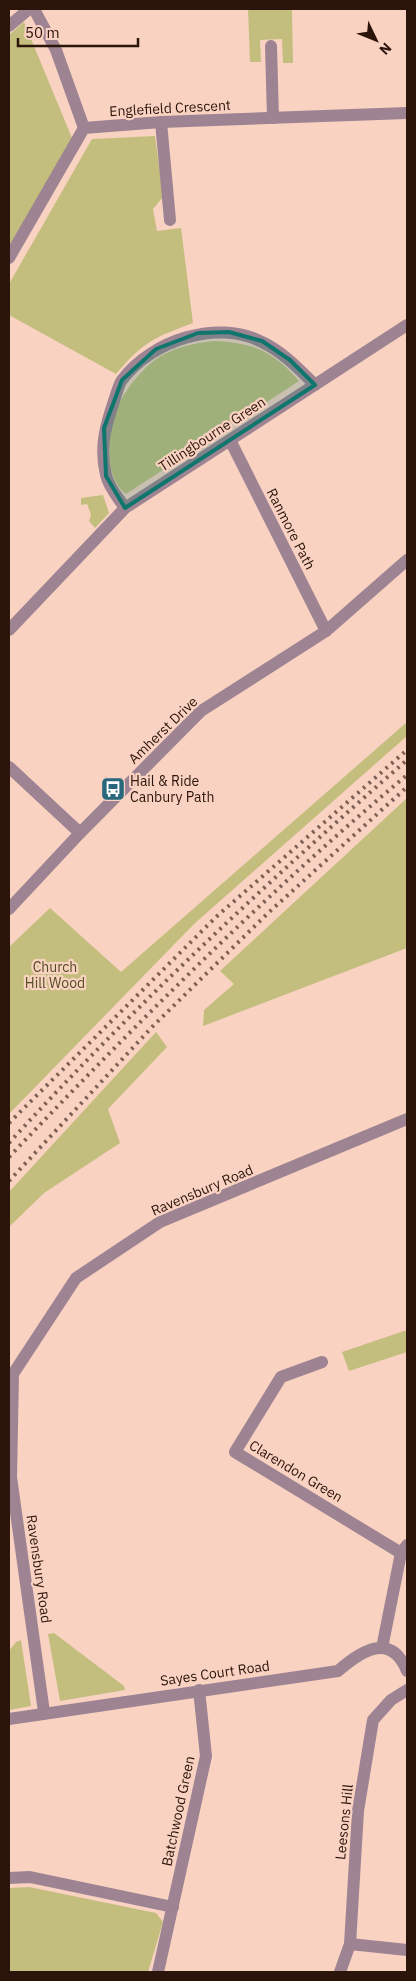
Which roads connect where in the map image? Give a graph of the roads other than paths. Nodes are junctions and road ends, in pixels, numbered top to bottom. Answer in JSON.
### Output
{"nodes":[{"id":1,"x":29,"y":9,"type":"edge"},
{"id":2,"x":34,"y":9,"type":"edge"},
{"id":3,"x":9,"y":26,"type":"edge"},
{"id":4,"x":271,"y":46,"type":"dead end"},
{"id":5,"x":407,"y":113,"type":"edge"},
{"id":6,"x":273,"y":118,"type":"junction"},
{"id":7,"x":161,"y":122,"type":"junction"},
{"id":8,"x":84,"y":128,"type":"junction"},
{"id":9,"x":170,"y":220,"type":"dead end"},
{"id":10,"x":9,"y":258,"type":"edge"},
{"id":11,"x":407,"y":325,"type":"edge"},
{"id":12,"x":315,"y":385,"type":"junction"},
{"id":13,"x":230,"y":440,"type":"junction"},
{"id":14,"x":125,"y":508,"type":"junction"},
{"id":15,"x":407,"y":560,"type":"edge"},
{"id":16,"x":9,"y":630,"type":"edge"},
{"id":17,"x":326,"y":631,"type":"junction"},
{"id":18,"x":9,"y":767,"type":"edge"},
{"id":19,"x":80,"y":833,"type":"junction"},
{"id":20,"x":9,"y":909,"type":"edge"},
{"id":21,"x":407,"y":1119,"type":"edge"},
{"id":22,"x":322,"y":1362,"type":"dead end"},
{"id":23,"x":404,"y":1549,"type":"edge"},
{"id":24,"x":382,"y":1648,"type":"junction"},
{"id":25,"x":407,"y":1671,"type":"edge"},
{"id":26,"x":199,"y":1690,"type":"junction"},
{"id":27,"x":407,"y":1690,"type":"edge"},
{"id":28,"x":44,"y":1712,"type":"junction"},
{"id":29,"x":9,"y":1719,"type":"edge"},
{"id":30,"x":9,"y":1878,"type":"edge"},
{"id":31,"x":173,"y":1907,"type":"junction"},
{"id":32,"x":350,"y":1944,"type":"junction"},
{"id":33,"x":407,"y":1950,"type":"edge"},
{"id":34,"x":158,"y":1972,"type":"edge"},
{"id":35,"x":340,"y":1972,"type":"edge"}],
"edges":[{"from":1,"to":3,"type":"street"},
{"from":2,"to":8,"type":"street"},
{"from":4,"to":6,"type":"street"},
{"from":5,"to":6,"type":"street","name":"Englefield Crescent"},
{"from":6,"to":7,"type":"street","name":"Englefield Crescent"},
{"from":7,"to":8,"type":"street","name":"Englefield Crescent"},
{"from":7,"to":9,"type":"street"},
{"from":8,"to":10,"type":"street"},
{"from":11,"to":12,"type":"street","name":"Tillingbourne Green"},
{"from":12,"to":13,"type":"street","name":"Tillingbourne Green"},
{"from":12,"to":14,"type":"street"},
{"from":13,"to":14,"type":"street","name":"Tillingbourne Green"},
{"from":13,"to":17,"type":"street","name":"Ranmore Path"},
{"from":14,"to":16,"type":"street","name":"Tillingbourne Green"},
{"from":15,"to":17,"type":"street","name":"Amherst Drive"},
{"from":17,"to":19,"type":"street","name":"Amherst Drive"},
{"from":18,"to":19,"type":"street"},
{"from":19,"to":20,"type":"street","name":"Amherst Drive"},
{"from":21,"to":28,"type":"street","name":"Ravensbury Road"},
{"from":22,"to":23,"type":"street","name":"Clarendon Green"},
{"from":23,"to":24,"type":"street"},
{"from":24,"to":25,"type":"street"},
{"from":24,"to":26,"type":"street","name":"Sayes Court Road"},
{"from":26,"to":28,"type":"street","name":"Sayes Court Road"},
{"from":26,"to":31,"type":"street","name":"Batchwood Green"},
{"from":27,"to":32,"type":"street","name":"Leesons Hill"},
{"from":28,"to":29,"type":"street","name":"Sayes Court Road"},
{"from":30,"to":31,"type":"street"},
{"from":31,"to":34,"type":"street","name":"Batchwood Green"},
{"from":32,"to":33,"type":"street"},
{"from":32,"to":35,"type":"street","name":"Leesons Hill"}]}
